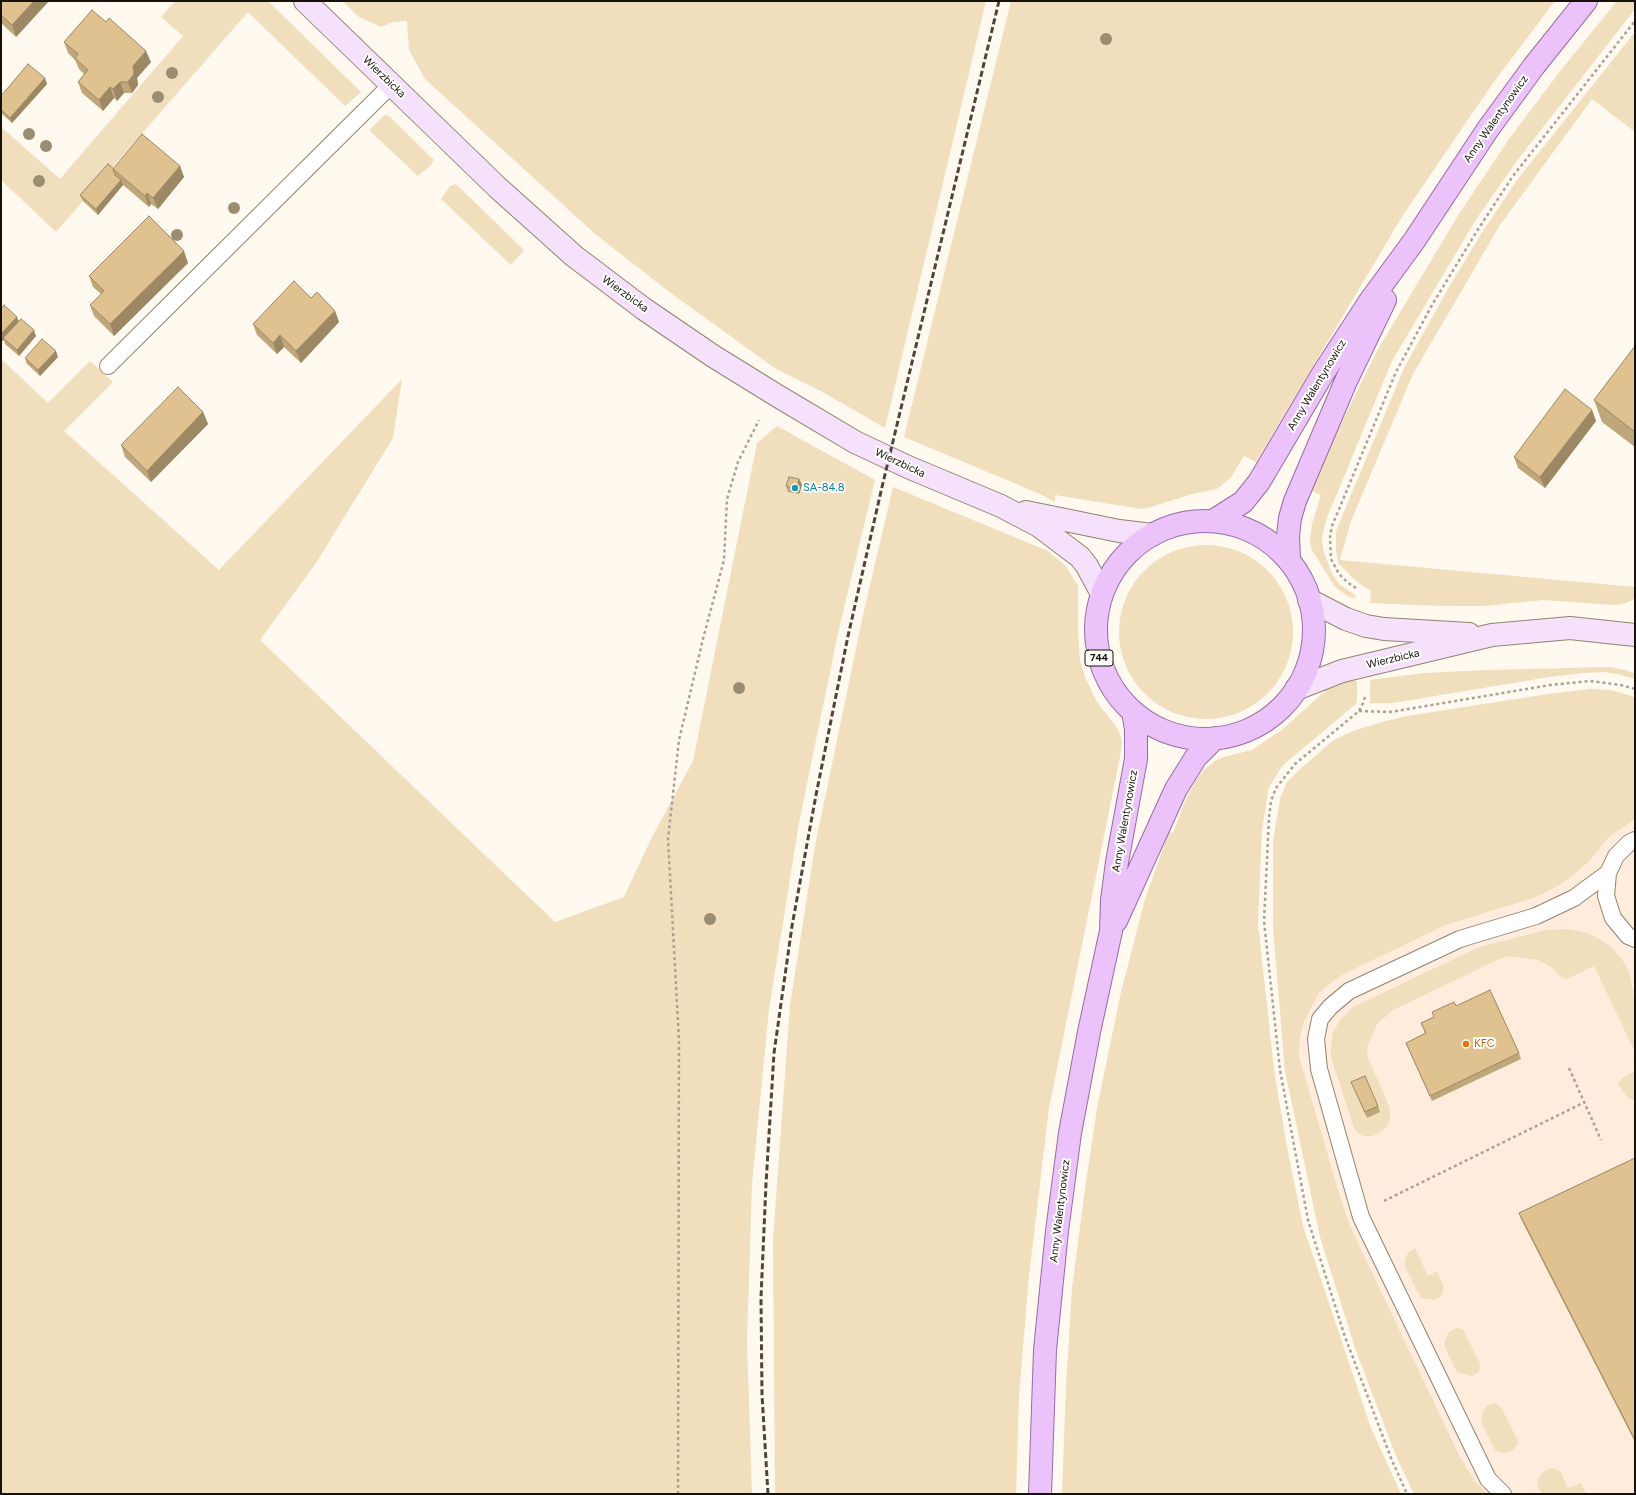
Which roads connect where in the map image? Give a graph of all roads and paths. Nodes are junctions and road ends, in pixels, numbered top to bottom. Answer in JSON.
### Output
{"nodes":[{"id":1,"x":305,"y":1,"type":"edge"},
{"id":2,"x":1586,"y":1,"type":"edge"},
{"id":3,"x":1635,"y":21,"type":"edge"},
{"id":4,"x":392,"y":85,"type":"junction"},
{"id":5,"x":1414,"y":241,"type":"junction"},
{"id":6,"x":108,"y":366,"type":"dead end"},
{"id":7,"x":776,"y":395,"type":"junction"},
{"id":8,"x":1001,"y":506,"type":"junction"},
{"id":9,"x":1213,"y":521,"type":"junction"},
{"id":10,"x":1152,"y":535,"type":"junction"},
{"id":11,"x":1289,"y":560,"type":"junction"},
{"id":12,"x":1359,"y":590,"type":"dead end"},
{"id":13,"x":1102,"y":594,"type":"junction"},
{"id":14,"x":1310,"y":600,"type":"junction"},
{"id":15,"x":1608,"y":633,"type":"junction"},
{"id":16,"x":1492,"y":635,"type":"junction"},
{"id":17,"x":1635,"y":635,"type":"edge"},
{"id":18,"x":1635,"y":646,"type":"edge"},
{"id":19,"x":1296,"y":689,"type":"junction"},
{"id":20,"x":1635,"y":689,"type":"edge"},
{"id":21,"x":1359,"y":711,"type":"dead end"},
{"id":22,"x":1133,"y":712,"type":"junction"},
{"id":23,"x":1215,"y":738,"type":"junction"},
{"id":24,"x":1635,"y":840,"type":"edge"},
{"id":25,"x":1608,"y":873,"type":"junction"},
{"id":26,"x":1111,"y":931,"type":"junction"},
{"id":27,"x":1635,"y":939,"type":"edge"},
{"id":28,"x":1569,"y":1068,"type":"dead end"},
{"id":29,"x":1585,"y":1102,"type":"junction"},
{"id":30,"x":1601,"y":1140,"type":"dead end"},
{"id":31,"x":1359,"y":1212,"type":"junction"},
{"id":32,"x":678,"y":1494,"type":"edge"},
{"id":33,"x":1040,"y":1494,"type":"edge"},
{"id":34,"x":1503,"y":1494,"type":"edge"}],
"edges":[{"from":1,"to":4,"type":"main road","name":"Wierzbicka","number":"744"},
{"from":2,"to":5,"type":"main road","name":"Anny Walentynowicz"},
{"from":3,"to":12,"type":"path"},
{"from":4,"to":6,"type":"lane"},
{"from":4,"to":7,"type":"main road","name":"Wierzbicka","number":"744"},
{"from":5,"to":9,"type":"main road","name":"Anny Walentynowicz"},
{"from":5,"to":11,"type":"main road","name":"Anny Walentynowicz"},
{"from":7,"to":8,"type":"main road","name":"Wierzbicka","number":"744"},
{"from":7,"to":32,"type":"path"},
{"from":8,"to":10,"type":"main road","name":"Wierzbicka","number":"744"},
{"from":8,"to":13,"type":"main road","name":"Wierzbicka","number":"744"},
{"from":9,"to":10,"type":"main road","number":"744"},
{"from":9,"to":11,"type":"main road","number":"744"},
{"from":10,"to":13,"type":"main road","number":"744"},
{"from":11,"to":14,"type":"main road","number":"744"},
{"from":13,"to":22,"type":"main road","number":"744"},
{"from":14,"to":16,"type":"main road","name":"Wierzbicka","number":"744"},
{"from":14,"to":19,"type":"main road","number":"744"},
{"from":15,"to":16,"type":"main road","name":"Wierzbicka","number":"744"},
{"from":15,"to":17,"type":"main road","name":"Wierzbicka","number":"744"},
{"from":15,"to":18,"type":"lane"},
{"from":16,"to":19,"type":"main road","name":"Wierzbicka","number":"744"},
{"from":19,"to":23,"type":"main road","number":"744"},
{"from":20,"to":21,"type":"path"},
{"from":22,"to":23,"type":"main road","number":"744"},
{"from":22,"to":26,"type":"main road","name":"Anny Walentynowicz"},
{"from":23,"to":26,"type":"main road","name":"Anny Walentynowicz"},
{"from":24,"to":25,"type":"lane"},
{"from":25,"to":27,"type":"lane"},
{"from":25,"to":31,"type":"lane"},
{"from":26,"to":33,"type":"main road","name":"Anny Walentynowicz"},
{"from":28,"to":29,"type":"path"},
{"from":29,"to":30,"type":"path"},
{"from":29,"to":31,"type":"path"},
{"from":31,"to":34,"type":"lane"}]}
